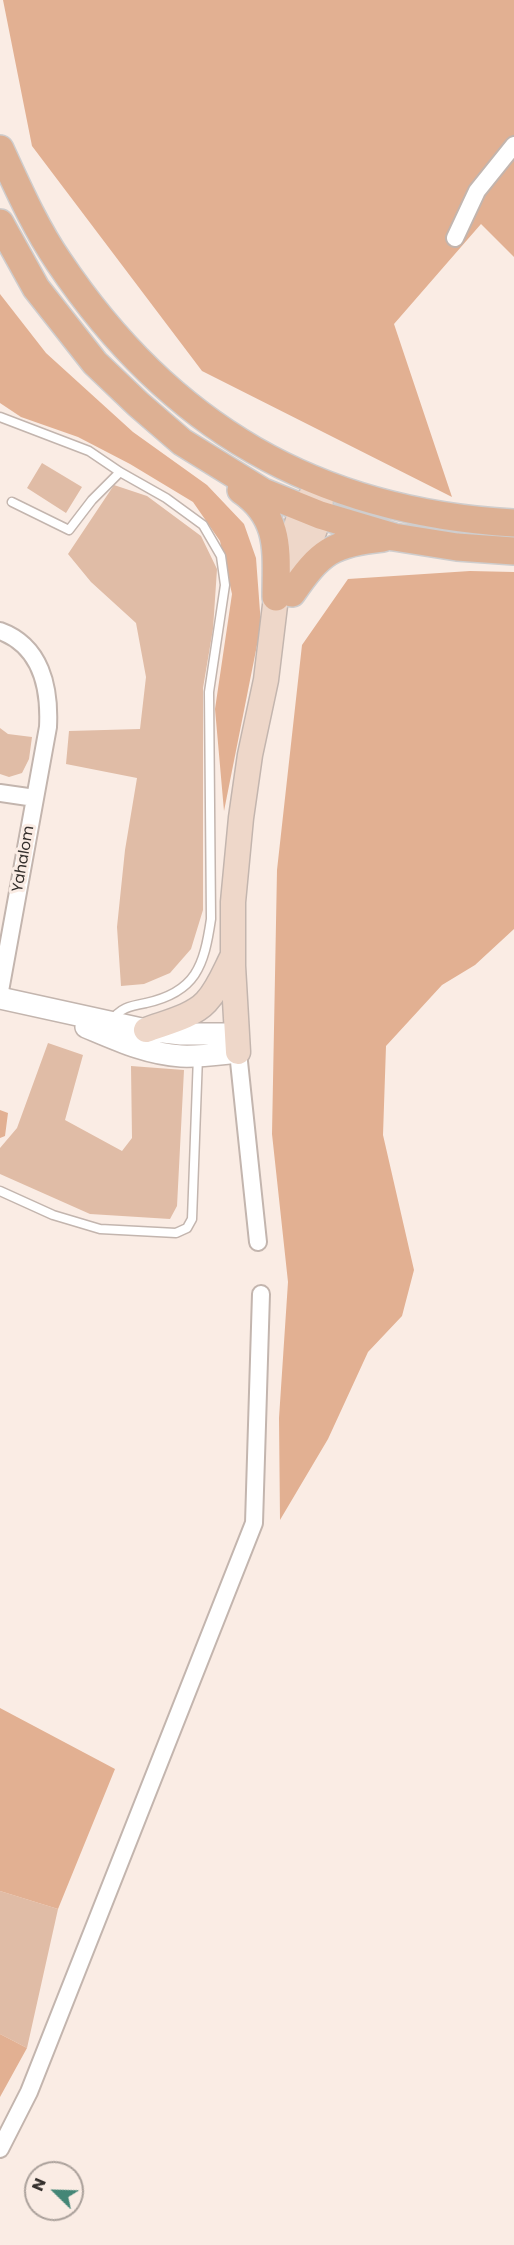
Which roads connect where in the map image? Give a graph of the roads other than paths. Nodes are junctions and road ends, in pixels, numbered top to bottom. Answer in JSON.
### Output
{"nodes":[{"id":1,"x":514,"y":145,"type":"edge"},
{"id":2,"x":0,"y":149,"type":"edge"},
{"id":3,"x":0,"y":223,"type":"edge"},
{"id":4,"x":454,"y":238,"type":"dead end"},
{"id":5,"x":36,"y":288,"type":"junction"},
{"id":6,"x":0,"y":417,"type":"edge"},
{"id":7,"x":120,"y":472,"type":"junction"},
{"id":8,"x":321,"y":483,"type":"junction"},
{"id":9,"x":12,"y":502,"type":"dead end"},
{"id":10,"x":311,"y":512,"type":"junction"},
{"id":11,"x":514,"y":523,"type":"edge"},
{"id":12,"x":394,"y":537,"type":"junction"},
{"id":13,"x":514,"y":551,"type":"edge"},
{"id":14,"x":284,"y":595,"type":"junction"},
{"id":15,"x":0,"y":631,"type":"edge"},
{"id":16,"x":0,"y":793,"type":"edge"},
{"id":17,"x":35,"y":798,"type":"junction"},
{"id":18,"x":233,"y":955,"type":"junction"},
{"id":19,"x":0,"y":991,"type":"edge"},
{"id":20,"x":0,"y":998,"type":"edge"},
{"id":21,"x":44,"y":1009,"type":"junction"},
{"id":22,"x":111,"y":1023,"type":"junction"},
{"id":23,"x":146,"y":1030,"type":"junction"},
{"id":24,"x":237,"y":1043,"type":"junction"},
{"id":25,"x":198,"y":1055,"type":"junction"},
{"id":26,"x":0,"y":1191,"type":"edge"},
{"id":27,"x":258,"y":1242,"type":"dead end"},
{"id":28,"x":261,"y":1294,"type":"dead end"},
{"id":29,"x":0,"y":2149,"type":"edge"}],
"edges":[{"from":1,"to":4,"type":"street"},
{"from":2,"to":8,"type":"main road"},
{"from":3,"to":5,"type":"main road"},
{"from":5,"to":10,"type":"main road"},
{"from":5,"to":14,"type":"main road"},
{"from":6,"to":7,"type":"lane"},
{"from":7,"to":9,"type":"lane"},
{"from":7,"to":22,"type":"lane"},
{"from":8,"to":10,"type":"main road"},
{"from":8,"to":11,"type":"main road"},
{"from":10,"to":12,"type":"main road"},
{"from":10,"to":14,"type":"main road"},
{"from":12,"to":13,"type":"main road"},
{"from":12,"to":14,"type":"main road"},
{"from":14,"to":18,"type":"main road"},
{"from":15,"to":17,"type":"street","name":"Yahalom"},
{"from":16,"to":17,"type":"street"},
{"from":17,"to":19,"type":"street","name":"Yahalom"},
{"from":18,"to":23,"type":"main road"},
{"from":18,"to":24,"type":"main road"},
{"from":20,"to":21,"type":"street"},
{"from":21,"to":22,"type":"street"},
{"from":21,"to":25,"type":"street"},
{"from":22,"to":23,"type":"street"},
{"from":23,"to":24,"type":"street"},
{"from":24,"to":25,"type":"street"},
{"from":24,"to":27,"type":"street"},
{"from":25,"to":26,"type":"lane"},
{"from":28,"to":29,"type":"street"}]}
